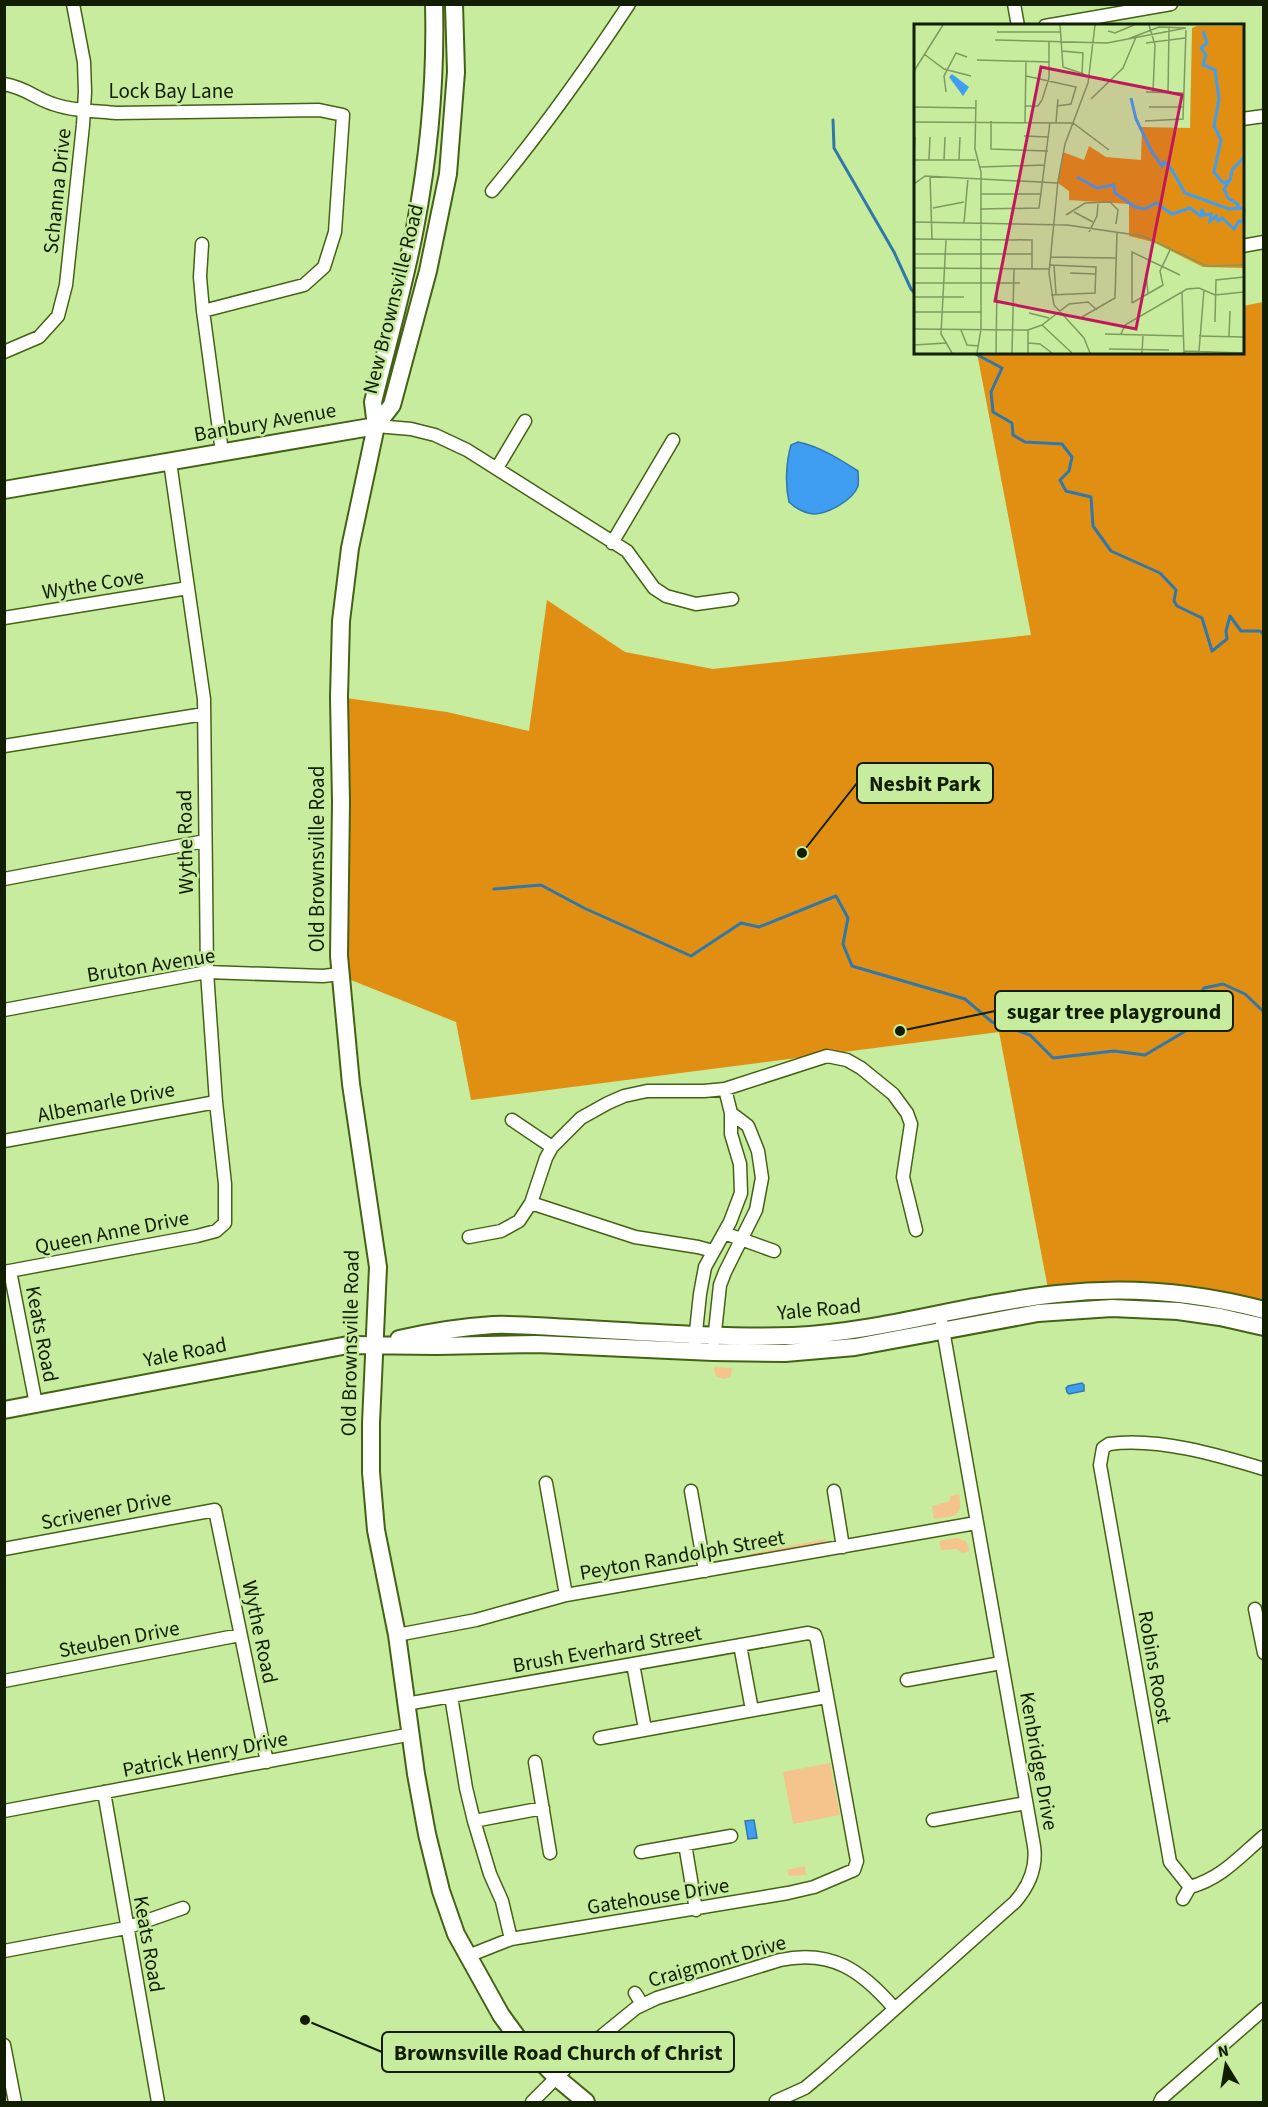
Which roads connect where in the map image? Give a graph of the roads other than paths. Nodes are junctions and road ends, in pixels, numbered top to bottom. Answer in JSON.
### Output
{"nodes":[{"id":1,"x":74,"y":4,"type":"edge"},
{"id":2,"x":434,"y":4,"type":"edge"},
{"id":3,"x":454,"y":4,"type":"edge"},
{"id":4,"x":629,"y":4,"type":"edge"},
{"id":5,"x":1014,"y":4,"type":"edge"},
{"id":6,"x":1171,"y":4,"type":"edge"},
{"id":7,"x":1144,"y":7,"type":"edge"},
{"id":8,"x":1018,"y":24,"type":"edge"},
{"id":9,"x":1055,"y":24,"type":"edge"},
{"id":10,"x":4,"y":84,"type":"edge"},
{"id":11,"x":84,"y":110,"type":"junction"},
{"id":12,"x":1263,"y":116,"type":"edge"},
{"id":13,"x":1244,"y":119,"type":"edge"},
{"id":14,"x":492,"y":191,"type":"dead end"},
{"id":15,"x":1263,"y":242,"type":"edge"},
{"id":16,"x":202,"y":244,"type":"dead end"},
{"id":17,"x":1244,"y":246,"type":"edge"},
{"id":18,"x":202,"y":311,"type":"junction"},
{"id":19,"x":4,"y":352,"type":"edge"},
{"id":20,"x":525,"y":421,"type":"dead end"},
{"id":21,"x":376,"y":426,"type":"junction"},
{"id":22,"x":674,"y":440,"type":"dead end"},
{"id":23,"x":222,"y":452,"type":"junction"},
{"id":24,"x":170,"y":462,"type":"junction"},
{"id":25,"x":497,"y":468,"type":"junction"},
{"id":26,"x":4,"y":490,"type":"edge"},
{"id":27,"x":612,"y":543,"type":"junction"},
{"id":28,"x":188,"y":588,"type":"junction"},
{"id":29,"x":732,"y":599,"type":"dead end"},
{"id":30,"x":4,"y":618,"type":"edge"},
{"id":31,"x":204,"y":714,"type":"junction"},
{"id":32,"x":4,"y":746,"type":"edge"},
{"id":33,"x":205,"y":841,"type":"junction"},
{"id":34,"x":4,"y":879,"type":"edge"},
{"id":35,"x":207,"y":972,"type":"junction"},
{"id":36,"x":340,"y":974,"type":"junction"},
{"id":37,"x":4,"y":1010,"type":"edge"},
{"id":38,"x":725,"y":1089,"type":"junction"},
{"id":39,"x":216,"y":1102,"type":"junction"},
{"id":40,"x":731,"y":1113,"type":"junction"},
{"id":41,"x":512,"y":1120,"type":"dead end"},
{"id":42,"x":4,"y":1141,"type":"edge"},
{"id":43,"x":552,"y":1147,"type":"junction"},
{"id":44,"x":531,"y":1203,"type":"junction"},
{"id":45,"x":225,"y":1223,"type":"joint"},
{"id":46,"x":916,"y":1230,"type":"dead end"},
{"id":47,"x":724,"y":1233,"type":"junction"},
{"id":48,"x":469,"y":1237,"type":"dead end"},
{"id":49,"x":741,"y":1240,"type":"junction"},
{"id":50,"x":712,"y":1251,"type":"junction"},
{"id":51,"x":774,"y":1251,"type":"dead end"},
{"id":52,"x":7,"y":1272,"type":"edge"},
{"id":53,"x":1263,"y":1310,"type":"edge"},
{"id":54,"x":939,"y":1314,"type":"junction"},
{"id":55,"x":1263,"y":1327,"type":"edge"},
{"id":56,"x":943,"y":1331,"type":"junction"},
{"id":57,"x":695,"y":1342,"type":"junction"},
{"id":58,"x":375,"y":1344,"type":"junction"},
{"id":59,"x":714,"y":1344,"type":"junction"},
{"id":60,"x":36,"y":1404,"type":"junction"},
{"id":61,"x":4,"y":1410,"type":"edge"},
{"id":62,"x":1263,"y":1469,"type":"edge"},
{"id":63,"x":546,"y":1484,"type":"dead end"},
{"id":64,"x":691,"y":1491,"type":"dead end"},
{"id":65,"x":834,"y":1491,"type":"dead end"},
{"id":66,"x":215,"y":1509,"type":"joint"},
{"id":67,"x":976,"y":1523,"type":"junction"},
{"id":68,"x":843,"y":1547,"type":"junction"},
{"id":69,"x":4,"y":1549,"type":"edge"},
{"id":70,"x":705,"y":1571,"type":"junction"},
{"id":71,"x":566,"y":1595,"type":"junction"},
{"id":72,"x":1255,"y":1609,"type":"dead end"},
{"id":73,"x":240,"y":1635,"type":"junction"},
{"id":74,"x":397,"y":1635,"type":"junction"},
{"id":75,"x":740,"y":1645,"type":"junction"},
{"id":76,"x":1263,"y":1653,"type":"edge"},
{"id":77,"x":1001,"y":1663,"type":"junction"},
{"id":78,"x":633,"y":1664,"type":"junction"},
{"id":79,"x":908,"y":1680,"type":"dead end"},
{"id":80,"x":4,"y":1681,"type":"edge"},
{"id":81,"x":451,"y":1696,"type":"junction"},
{"id":82,"x":826,"y":1697,"type":"junction"},
{"id":83,"x":406,"y":1704,"type":"junction"},
{"id":84,"x":752,"y":1710,"type":"junction"},
{"id":85,"x":645,"y":1729,"type":"junction"},
{"id":86,"x":412,"y":1734,"type":"junction"},
{"id":87,"x":600,"y":1738,"type":"dead end"},
{"id":88,"x":267,"y":1762,"type":"junction"},
{"id":89,"x":535,"y":1762,"type":"dead end"},
{"id":90,"x":104,"y":1792,"type":"junction"},
{"id":91,"x":1026,"y":1803,"type":"junction"},
{"id":92,"x":543,"y":1808,"type":"junction"},
{"id":93,"x":4,"y":1811,"type":"edge"},
{"id":94,"x":933,"y":1820,"type":"dead end"},
{"id":95,"x":474,"y":1821,"type":"junction"},
{"id":96,"x":731,"y":1836,"type":"dead end"},
{"id":97,"x":1263,"y":1836,"type":"edge"},
{"id":98,"x":686,"y":1844,"type":"junction"},
{"id":99,"x":640,"y":1852,"type":"dead end"},
{"id":100,"x":550,"y":1853,"type":"dead end"},
{"id":101,"x":1190,"y":1887,"type":"junction"},
{"id":102,"x":1183,"y":1899,"type":"dead end"},
{"id":103,"x":183,"y":1908,"type":"dead end"},
{"id":104,"x":696,"y":1910,"type":"junction"},
{"id":105,"x":126,"y":1928,"type":"junction"},
{"id":106,"x":511,"y":1939,"type":"junction"},
{"id":107,"x":4,"y":1951,"type":"edge"},
{"id":108,"x":468,"y":1956,"type":"junction"},
{"id":109,"x":635,"y":1993,"type":"dead end"},
{"id":110,"x":642,"y":2004,"type":"junction"},
{"id":111,"x":894,"y":2008,"type":"junction"},
{"id":112,"x":1263,"y":2009,"type":"edge"},
{"id":113,"x":4,"y":2045,"type":"edge"},
{"id":114,"x":556,"y":2077,"type":"junction"},
{"id":115,"x":776,"y":2101,"type":"edge"},
{"id":116,"x":15,"y":2103,"type":"edge"},
{"id":117,"x":158,"y":2103,"type":"edge"},
{"id":118,"x":532,"y":2103,"type":"edge"},
{"id":119,"x":586,"y":2103,"type":"edge"},
{"id":120,"x":1160,"y":2103,"type":"edge"}],
"edges":[{"from":1,"to":11,"type":"street","name":"Schanna Drive"},
{"from":2,"to":21,"type":"main road","name":"New Brownsville Road"},
{"from":3,"to":21,"type":"main road","name":"New Brownsville Road"},
{"from":4,"to":14,"type":"street"},
{"from":5,"to":8,"type":"street"},
{"from":6,"to":7,"type":"street"},
{"from":7,"to":9,"type":"street"},
{"from":10,"to":11,"type":"street","name":"Lock Bay Lane"},
{"from":11,"to":18,"type":"street","name":"Lock Bay Lane"},
{"from":11,"to":19,"type":"street","name":"Schanna Drive"},
{"from":12,"to":13,"type":"street"},
{"from":15,"to":17,"type":"street"},
{"from":16,"to":18,"type":"street"},
{"from":18,"to":23,"type":"street"},
{"from":20,"to":25,"type":"street"},
{"from":21,"to":23,"type":"main road","name":"Banbury Avenue"},
{"from":21,"to":25,"type":"street","name":"Banbury Avenue"},
{"from":21,"to":36,"type":"main road","name":"Old Brownsville Road"},
{"from":22,"to":27,"type":"street"},
{"from":23,"to":24,"type":"main road","name":"Banbury Avenue"},
{"from":24,"to":26,"type":"main road","name":"Banbury Avenue"},
{"from":24,"to":28,"type":"street","name":"Wythe Road"},
{"from":25,"to":27,"type":"street","name":"Banbury Avenue"},
{"from":27,"to":29,"type":"street","name":"Banbury Avenue"},
{"from":28,"to":30,"type":"street","name":"Wythe Cove"},
{"from":28,"to":31,"type":"street","name":"Wythe Road"},
{"from":31,"to":32,"type":"street"},
{"from":31,"to":33,"type":"street","name":"Wythe Road"},
{"from":33,"to":34,"type":"street"},
{"from":33,"to":35,"type":"street","name":"Wythe Road"},
{"from":35,"to":36,"type":"street","name":"Bruton Avenue"},
{"from":35,"to":37,"type":"street","name":"Bruton Avenue"},
{"from":35,"to":39,"type":"street","name":"Wythe Road"},
{"from":36,"to":58,"type":"main road","name":"Old Brownsville Road"},
{"from":38,"to":40,"type":"street"},
{"from":38,"to":43,"type":"street"},
{"from":38,"to":46,"type":"street"},
{"from":39,"to":42,"type":"street","name":"Albemarle Drive"},
{"from":39,"to":45,"type":"street","name":"Wythe Road"},
{"from":40,"to":47,"type":"street"},
{"from":40,"to":49,"type":"street"},
{"from":41,"to":43,"type":"street"},
{"from":43,"to":44,"type":"street"},
{"from":44,"to":48,"type":"street"},
{"from":44,"to":50,"type":"street"},
{"from":45,"to":52,"type":"street","name":"Queen Anne Drive"},
{"from":47,"to":49,"type":"street"},
{"from":47,"to":50,"type":"street"},
{"from":49,"to":51,"type":"street"},
{"from":49,"to":59,"type":"street"},
{"from":50,"to":57,"type":"street"},
{"from":52,"to":60,"type":"street","name":"Keats Road"},
{"from":53,"to":54,"type":"main road","name":"Yale Road"},
{"from":54,"to":56,"type":"street","name":"Kenbridge Drive"},
{"from":54,"to":59,"type":"main road","name":"Yale Road"},
{"from":55,"to":56,"type":"main road","name":"Yale Road"},
{"from":56,"to":59,"type":"main road","name":"Yale Road"},
{"from":56,"to":67,"type":"street","name":"Kenbridge Drive"},
{"from":57,"to":58,"type":"main road","name":"Yale Road"},
{"from":57,"to":59,"type":"main road","name":"Yale Road"},
{"from":58,"to":60,"type":"main road","name":"Yale Road"},
{"from":58,"to":74,"type":"main road","name":"Old Brownsville Road"},
{"from":60,"to":61,"type":"main road","name":"Yale Road"},
{"from":62,"to":101,"type":"street","name":"Robins Roost"},
{"from":63,"to":71,"type":"street"},
{"from":64,"to":70,"type":"street"},
{"from":65,"to":68,"type":"street"},
{"from":66,"to":69,"type":"street","name":"Scrivener Drive"},
{"from":66,"to":73,"type":"street","name":"Wythe Road"},
{"from":67,"to":68,"type":"street","name":"Peyton Randolph Street"},
{"from":67,"to":77,"type":"street","name":"Kenbridge Drive"},
{"from":68,"to":70,"type":"street","name":"Peyton Randolph Street"},
{"from":70,"to":71,"type":"street","name":"Peyton Randolph Street"},
{"from":71,"to":74,"type":"street","name":"Peyton Randolph Street"},
{"from":72,"to":76,"type":"street"},
{"from":73,"to":80,"type":"street","name":"Steuben Drive"},
{"from":73,"to":88,"type":"street","name":"Wythe Road"},
{"from":74,"to":83,"type":"main road","name":"Old Brownsville Road"},
{"from":75,"to":78,"type":"street","name":"Brush Everhard Street"},
{"from":75,"to":82,"type":"street","name":"Brush Everhard Street"},
{"from":75,"to":84,"type":"street"},
{"from":77,"to":79,"type":"street"},
{"from":77,"to":91,"type":"street","name":"Kenbridge Drive"},
{"from":78,"to":81,"type":"street","name":"Brush Everhard Street"},
{"from":78,"to":85,"type":"street"},
{"from":81,"to":83,"type":"street","name":"Brush Everhard Street"},
{"from":81,"to":95,"type":"street"},
{"from":82,"to":84,"type":"street"},
{"from":82,"to":104,"type":"street","name":"Gatehouse Drive"},
{"from":83,"to":86,"type":"main road","name":"Old Brownsville Road"},
{"from":84,"to":85,"type":"street"},
{"from":85,"to":87,"type":"street"},
{"from":86,"to":88,"type":"street","name":"Patrick Henry Drive"},
{"from":86,"to":108,"type":"main road","name":"Old Brownsville Road"},
{"from":88,"to":90,"type":"street","name":"Patrick Henry Drive"},
{"from":89,"to":92,"type":"street"},
{"from":90,"to":93,"type":"street","name":"Patrick Henry Drive"},
{"from":90,"to":105,"type":"street","name":"Keats Road"},
{"from":91,"to":94,"type":"street"},
{"from":91,"to":111,"type":"street","name":"Kenbridge Drive"},
{"from":92,"to":95,"type":"street"},
{"from":92,"to":100,"type":"street"},
{"from":95,"to":106,"type":"street"},
{"from":96,"to":98,"type":"street"},
{"from":97,"to":101,"type":"street"},
{"from":98,"to":99,"type":"street"},
{"from":98,"to":104,"type":"street"},
{"from":101,"to":102,"type":"street"},
{"from":103,"to":105,"type":"street"},
{"from":104,"to":106,"type":"street","name":"Gatehouse Drive"},
{"from":105,"to":107,"type":"street"},
{"from":105,"to":117,"type":"street","name":"Keats Road"},
{"from":106,"to":108,"type":"street","name":"Gatehouse Drive"},
{"from":108,"to":114,"type":"main road","name":"Old Brownsville Road"},
{"from":109,"to":110,"type":"street","name":"Craigmont Drive"},
{"from":110,"to":111,"type":"street","name":"Craigmont Drive"},
{"from":110,"to":114,"type":"street","name":"Craigmont Drive"},
{"from":111,"to":115,"type":"street","name":"Kenbridge Drive"},
{"from":112,"to":120,"type":"street"},
{"from":113,"to":116,"type":"street"},
{"from":114,"to":118,"type":"street","name":"Craigmont Drive"},
{"from":114,"to":119,"type":"main road","name":"Old Brownsville Road"}]}
